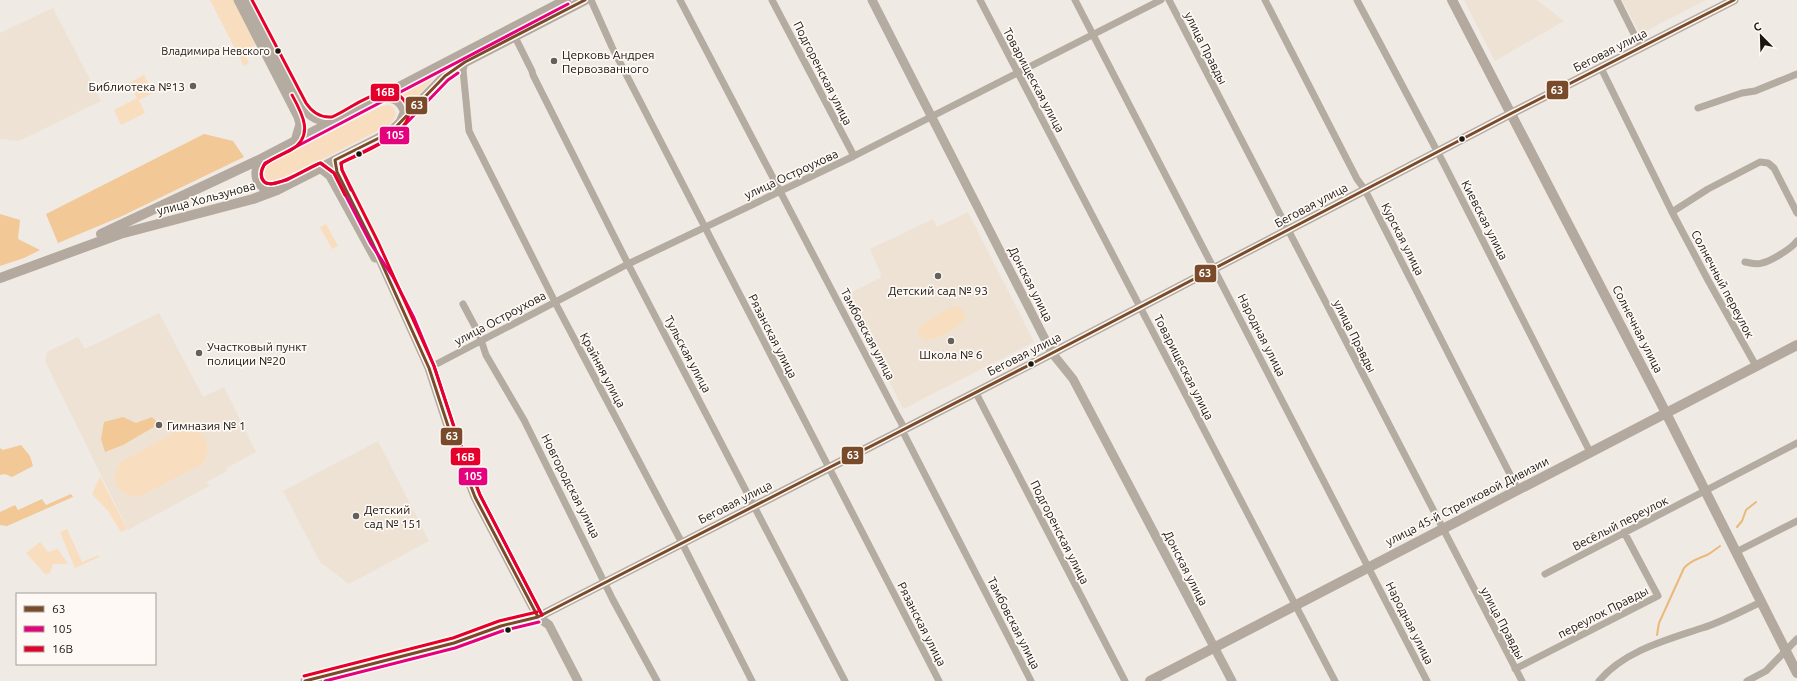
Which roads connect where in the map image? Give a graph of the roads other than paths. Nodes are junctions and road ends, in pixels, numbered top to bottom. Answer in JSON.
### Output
{"nodes":[{"id":1,"x":238,"y":0,"type":"edge"},
{"id":2,"x":246,"y":0,"type":"edge"},
{"id":3,"x":566,"y":0,"type":"edge"},
{"id":4,"x":585,"y":0,"type":"edge"},
{"id":5,"x":592,"y":0,"type":"edge"},
{"id":6,"x":680,"y":0,"type":"edge"},
{"id":7,"x":772,"y":0,"type":"edge"},
{"id":8,"x":872,"y":0,"type":"edge"},
{"id":9,"x":980,"y":0,"type":"edge"},
{"id":10,"x":1075,"y":0,"type":"edge"},
{"id":11,"x":1162,"y":0,"type":"edge"},
{"id":12,"x":1168,"y":0,"type":"edge"},
{"id":13,"x":1265,"y":0,"type":"edge"},
{"id":14,"x":1357,"y":0,"type":"edge"},
{"id":15,"x":1452,"y":0,"type":"edge"},
{"id":16,"x":1617,"y":0,"type":"edge"},
{"id":17,"x":1734,"y":0,"type":"edge"},
{"id":18,"x":1093,"y":35,"type":"junction"},
{"id":19,"x":515,"y":36,"type":"junction"},
{"id":20,"x":1641,"y":48,"type":"junction"},
{"id":21,"x":465,"y":62,"type":"junction"},
{"id":22,"x":1601,"y":68,"type":"junction"},
{"id":23,"x":1018,"y":73,"type":"junction"},
{"id":24,"x":1797,"y":75,"type":"edge"},
{"id":25,"x":383,"y":96,"type":"junction"},
{"id":26,"x":1698,"y":108,"type":"dead end"},
{"id":27,"x":1512,"y":113,"type":"junction"},
{"id":28,"x":931,"y":117,"type":"junction"},
{"id":29,"x":332,"y":122,"type":"junction"},
{"id":30,"x":400,"y":123,"type":"junction"},
{"id":31,"x":295,"y":141,"type":"junction"},
{"id":32,"x":1438,"y":152,"type":"junction"},
{"id":33,"x":854,"y":156,"type":"junction"},
{"id":34,"x":261,"y":159,"type":"junction"},
{"id":35,"x":335,"y":160,"type":"junction"},
{"id":36,"x":320,"y":168,"type":"junction"},
{"id":37,"x":277,"y":190,"type":"junction"},
{"id":38,"x":1365,"y":190,"type":"junction"},
{"id":39,"x":781,"y":192,"type":"junction"},
{"id":40,"x":156,"y":209,"type":"junction"},
{"id":41,"x":1672,"y":212,"type":"junction"},
{"id":42,"x":1797,"y":213,"type":"edge"},
{"id":43,"x":162,"y":223,"type":"junction"},
{"id":44,"x":705,"y":227,"type":"junction"},
{"id":45,"x":1288,"y":231,"type":"junction"},
{"id":46,"x":1797,"y":241,"type":"edge"},
{"id":47,"x":1746,"y":262,"type":"dead end"},
{"id":48,"x":628,"y":264,"type":"junction"},
{"id":49,"x":1215,"y":268,"type":"junction"},
{"id":50,"x":0,"y":271,"type":"edge"},
{"id":51,"x":0,"y":278,"type":"edge"},
{"id":52,"x":389,"y":279,"type":"junction"},
{"id":53,"x":556,"y":302,"type":"junction"},
{"id":54,"x":463,"y":304,"type":"dead end"},
{"id":55,"x":1140,"y":306,"type":"junction"},
{"id":56,"x":481,"y":341,"type":"junction"},
{"id":57,"x":1797,"y":345,"type":"edge"},
{"id":58,"x":1052,"y":353,"type":"junction"},
{"id":59,"x":1756,"y":366,"type":"junction"},
{"id":60,"x":429,"y":368,"type":"junction"},
{"id":61,"x":976,"y":392,"type":"junction"},
{"id":62,"x":1666,"y":413,"type":"junction"},
{"id":63,"x":902,"y":430,"type":"junction"},
{"id":64,"x":1797,"y":443,"type":"edge"},
{"id":65,"x":1590,"y":452,"type":"junction"},
{"id":66,"x":829,"y":468,"type":"junction"},
{"id":67,"x":1518,"y":490,"type":"junction"},
{"id":68,"x":1705,"y":491,"type":"junction"},
{"id":69,"x":755,"y":506,"type":"junction"},
{"id":70,"x":1797,"y":521,"type":"edge"},
{"id":71,"x":1442,"y":529,"type":"junction"},
{"id":72,"x":1624,"y":532,"type":"junction"},
{"id":73,"x":682,"y":543,"type":"junction"},
{"id":74,"x":1736,"y":552,"type":"junction"},
{"id":75,"x":1369,"y":567,"type":"junction"},
{"id":76,"x":1545,"y":574,"type":"dead end"},
{"id":77,"x":605,"y":583,"type":"junction"},
{"id":78,"x":1761,"y":602,"type":"junction"},
{"id":79,"x":1295,"y":606,"type":"junction"},
{"id":80,"x":538,"y":617,"type":"junction"},
{"id":81,"x":1797,"y":639,"type":"edge"},
{"id":82,"x":1214,"y":648,"type":"junction"},
{"id":83,"x":1786,"y":650,"type":"junction"},
{"id":84,"x":1515,"y":669,"type":"junction"},
{"id":85,"x":1797,"y":672,"type":"edge"},
{"id":86,"x":306,"y":681,"type":"edge"},
{"id":87,"x":578,"y":681,"type":"edge"},
{"id":88,"x":657,"y":681,"type":"edge"},
{"id":89,"x":752,"y":681,"type":"edge"},
{"id":90,"x":844,"y":681,"type":"edge"},
{"id":91,"x":939,"y":681,"type":"edge"},
{"id":92,"x":1031,"y":681,"type":"edge"},
{"id":93,"x":1125,"y":681,"type":"edge"},
{"id":94,"x":1150,"y":681,"type":"edge"},
{"id":95,"x":1232,"y":681,"type":"edge"},
{"id":96,"x":1335,"y":681,"type":"edge"},
{"id":97,"x":1428,"y":681,"type":"edge"},
{"id":98,"x":1522,"y":681,"type":"edge"},
{"id":99,"x":1599,"y":681,"type":"edge"},
{"id":100,"x":1747,"y":681,"type":"edge"}],
"edges":[{"from":1,"to":31,"type":"street"},
{"from":2,"to":29,"type":"street"},
{"from":3,"to":25,"type":"main road","name":"улица Хользунова"},
{"from":4,"to":19,"type":"main road","name":"улица Хользунова"},
{"from":5,"to":44,"type":"street","name":"Рязанская улица"},
{"from":6,"to":39,"type":"street","name":"Тамбовская улица"},
{"from":7,"to":33,"type":"street","name":"Подгоренская улица"},
{"from":8,"to":28,"type":"street","name":"Донская улица"},
{"from":9,"to":23,"type":"street","name":"Товарищеская улица"},
{"from":10,"to":18,"type":"street","name":"Народная улица"},
{"from":11,"to":18,"type":"street","name":"улица Остроухова"},
{"from":12,"to":45,"type":"street","name":"улица Правды"},
{"from":13,"to":38,"type":"street","name":"Курская улица"},
{"from":14,"to":32,"type":"street","name":"Киевская улица"},
{"from":15,"to":27,"type":"main road","name":"Солнечная улица"},
{"from":16,"to":20,"type":"street"},
{"from":17,"to":20,"type":"street","name":"Беговая улица"},
{"from":18,"to":23,"type":"street","name":"улица Остроухова"},
{"from":18,"to":49,"type":"street","name":"Народная улица"},
{"from":19,"to":21,"type":"main road","name":"улица Хользунова"},
{"from":19,"to":48,"type":"street","name":"Тульская улица"},
{"from":20,"to":22,"type":"street","name":"Беговая улица"},
{"from":21,"to":30,"type":"main road","name":"улица Хользунова"},
{"from":21,"to":53,"type":"street","name":"Крайняя улица"},
{"from":22,"to":27,"type":"street","name":"Беговая улица"},
{"from":22,"to":41,"type":"street","name":"Солнечный переулок"},
{"from":23,"to":28,"type":"street","name":"улица Остроухова"},
{"from":23,"to":55,"type":"street","name":"Товарищеская улица"},
{"from":24,"to":26,"type":"street"},
{"from":25,"to":29,"type":"main road","name":"улица Хользунова"},
{"from":25,"to":30,"type":"main road"},
{"from":27,"to":32,"type":"street","name":"Беговая улица"},
{"from":27,"to":62,"type":"main road","name":"Солнечная улица"},
{"from":28,"to":33,"type":"street","name":"улица Остроухова"},
{"from":28,"to":58,"type":"street","name":"Донская улица"},
{"from":29,"to":31,"type":"main road","name":"улица Хользунова"},
{"from":30,"to":35,"type":"main road","name":"улица Хользунова"},
{"from":31,"to":34,"type":"main road","name":"улица Хользунова"},
{"from":32,"to":38,"type":"street","name":"Беговая улица"},
{"from":32,"to":65,"type":"street","name":"Киевская улица"},
{"from":33,"to":39,"type":"street","name":"улица Остроухова"},
{"from":34,"to":37,"type":"main road"},
{"from":34,"to":40,"type":"main road","name":"улица Хользунова"},
{"from":35,"to":36,"type":"main road","name":"улица Хользунова"},
{"from":35,"to":52,"type":"street"},
{"from":36,"to":37,"type":"main road","name":"улица Хользунова"},
{"from":36,"to":52,"type":"street"},
{"from":37,"to":43,"type":"main road","name":"улица Хользунова"},
{"from":38,"to":45,"type":"street","name":"Беговая улица"},
{"from":38,"to":67,"type":"street","name":"Курская улица"},
{"from":39,"to":44,"type":"street","name":"улица Остроухова"},
{"from":39,"to":63,"type":"street","name":"Тамбовская улица"},
{"from":40,"to":43,"type":"main road"},
{"from":40,"to":50,"type":"main road","name":"улица Хользунова"},
{"from":41,"to":42,"type":"street"},
{"from":41,"to":59,"type":"street","name":"Солнечный переулок"},
{"from":43,"to":51,"type":"main road","name":"улица Хользунова"},
{"from":44,"to":48,"type":"street","name":"улица Остроухова"},
{"from":44,"to":66,"type":"street","name":"Рязанская улица"},
{"from":45,"to":49,"type":"street","name":"Беговая улица"},
{"from":45,"to":71,"type":"street","name":"улица Правды"},
{"from":46,"to":47,"type":"street"},
{"from":48,"to":53,"type":"street","name":"улица Остроухова"},
{"from":48,"to":69,"type":"street","name":"Тульская улица"},
{"from":49,"to":55,"type":"street","name":"Беговая улица"},
{"from":49,"to":75,"type":"street","name":"Народная улица"},
{"from":52,"to":60,"type":"street"},
{"from":53,"to":56,"type":"street","name":"улица Остроухова"},
{"from":53,"to":73,"type":"street","name":"Крайняя улица"},
{"from":54,"to":56,"type":"street","name":"Новгородская улица"},
{"from":55,"to":58,"type":"street","name":"Беговая улица"},
{"from":55,"to":79,"type":"street","name":"Товарищеская улица"},
{"from":56,"to":60,"type":"street","name":"улица Остроухова"},
{"from":56,"to":77,"type":"street","name":"Новгородская улица"},
{"from":57,"to":59,"type":"main road","name":"улица 45-й Стрелковой Дивизии"},
{"from":58,"to":61,"type":"street","name":"Беговая улица"},
{"from":58,"to":82,"type":"street","name":"Донская улица"},
{"from":59,"to":62,"type":"main road","name":"улица 45-й Стрелковой Дивизии"},
{"from":60,"to":80,"type":"street"},
{"from":61,"to":63,"type":"street","name":"Беговая улица"},
{"from":61,"to":93,"type":"street","name":"Подгоренская улица"},
{"from":62,"to":65,"type":"main road","name":"улица 45-й Стрелковой Дивизии"},
{"from":62,"to":68,"type":"main road","name":"Солнечная улица"},
{"from":63,"to":66,"type":"street","name":"Беговая улица"},
{"from":63,"to":92,"type":"street","name":"Тамбовская улица"},
{"from":64,"to":68,"type":"street","name":"Весёлый переулок"},
{"from":65,"to":67,"type":"main road","name":"улица 45-й Стрелковой Дивизии"},
{"from":66,"to":69,"type":"street","name":"Беговая улица"},
{"from":66,"to":91,"type":"street","name":"Рязанская улица"},
{"from":67,"to":71,"type":"main road","name":"улица 45-й Стрелковой Дивизии"},
{"from":68,"to":72,"type":"street","name":"Весёлый переулок"},
{"from":68,"to":74,"type":"main road","name":"Солнечная улица"},
{"from":69,"to":73,"type":"street","name":"Беговая улица"},
{"from":69,"to":90,"type":"street","name":"Тульская улица"},
{"from":70,"to":74,"type":"street"},
{"from":71,"to":75,"type":"main road","name":"улица 45-й Стрелковой Дивизии"},
{"from":71,"to":84,"type":"street","name":"улица Правды"},
{"from":72,"to":76,"type":"street","name":"Весёлый переулок"},
{"from":72,"to":84,"type":"street","name":"переулок Правды"},
{"from":73,"to":77,"type":"street","name":"Беговая улица"},
{"from":73,"to":89,"type":"street","name":"Крайняя улица"},
{"from":74,"to":78,"type":"main road","name":"Солнечная улица"},
{"from":75,"to":79,"type":"main road","name":"улица 45-й Стрелковой Дивизии"},
{"from":75,"to":97,"type":"street","name":"Народная улица"},
{"from":77,"to":80,"type":"street","name":"Беговая улица"},
{"from":77,"to":88,"type":"street","name":"Новгородская улица"},
{"from":78,"to":83,"type":"main road","name":"Солнечная улица"},
{"from":78,"to":99,"type":"street"},
{"from":79,"to":82,"type":"main road","name":"улица 45-й Стрелковой Дивизии"},
{"from":79,"to":96,"type":"street","name":"Товарищеская улица"},
{"from":80,"to":86,"type":"street","name":"Беговая улица"},
{"from":80,"to":87,"type":"street"},
{"from":81,"to":83,"type":"street"},
{"from":82,"to":94,"type":"main road","name":"улица 45-й Стрелковой Дивизии"},
{"from":82,"to":95,"type":"street","name":"Донская улица"},
{"from":83,"to":85,"type":"main road","name":"Солнечная улица"},
{"from":83,"to":100,"type":"street"},
{"from":84,"to":98,"type":"street","name":"улица Правды"}]}
